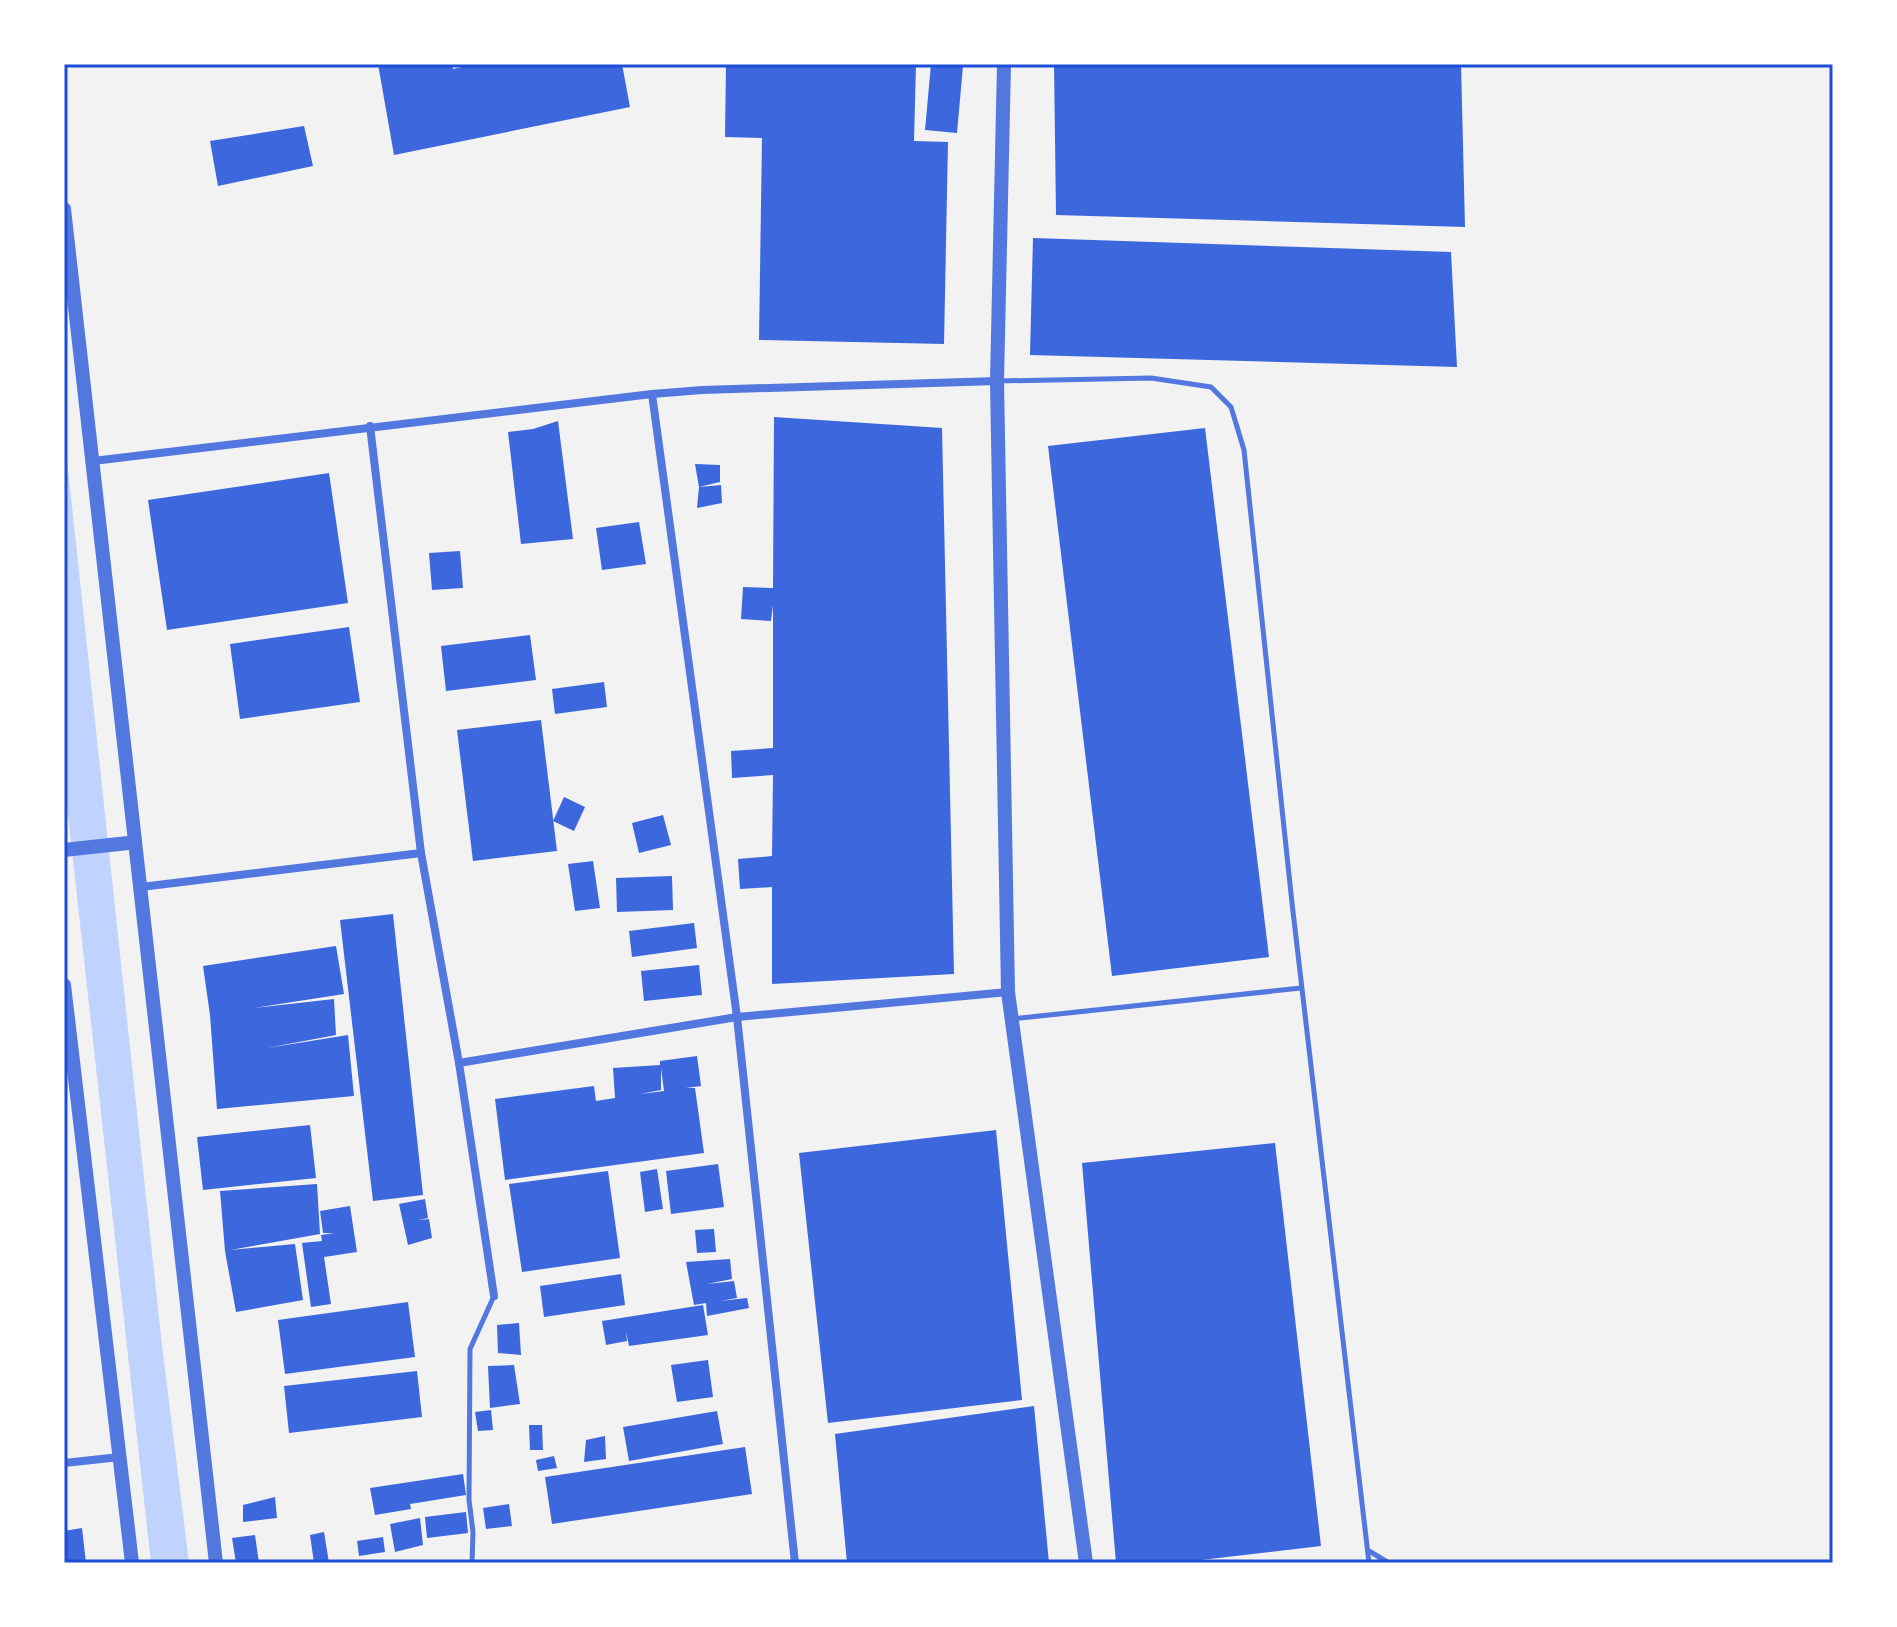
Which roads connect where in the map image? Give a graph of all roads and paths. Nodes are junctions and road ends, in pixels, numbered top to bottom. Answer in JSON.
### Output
{"nodes":[{"id":1,"x":1004,"y":64,"type":"edge"},
{"id":2,"x":64,"y":209,"type":"edge"},
{"id":3,"x":997,"y":381,"type":"junction"},
{"id":4,"x":652,"y":394,"type":"junction"},
{"id":5,"x":370,"y":426,"type":"junction"},
{"id":6,"x":93,"y":461,"type":"junction"},
{"id":7,"x":132,"y":842,"type":"junction"},
{"id":8,"x":64,"y":850,"type":"edge"},
{"id":9,"x":421,"y":853,"type":"junction"},
{"id":10,"x":141,"y":887,"type":"junction"},
{"id":11,"x":64,"y":985,"type":"edge"},
{"id":12,"x":1301,"y":988,"type":"junction"},
{"id":13,"x":1008,"y":992,"type":"junction"},
{"id":14,"x":737,"y":1017,"type":"junction"},
{"id":15,"x":1010,"y":1019,"type":"junction"},
{"id":16,"x":459,"y":1063,"type":"junction"},
{"id":17,"x":494,"y":1296,"type":"joint"},
{"id":18,"x":120,"y":1457,"type":"junction"},
{"id":19,"x":64,"y":1463,"type":"edge"},
{"id":20,"x":1368,"y":1550,"type":"junction"},
{"id":21,"x":132,"y":1563,"type":"edge"},
{"id":22,"x":216,"y":1563,"type":"edge"},
{"id":23,"x":472,"y":1563,"type":"edge"},
{"id":24,"x":795,"y":1563,"type":"edge"},
{"id":25,"x":1086,"y":1563,"type":"edge"},
{"id":26,"x":1369,"y":1563,"type":"edge"},
{"id":27,"x":1389,"y":1563,"type":"edge"}],
"edges":[{"from":1,"to":3,"type":"street"},
{"from":2,"to":6,"type":"street"},
{"from":3,"to":4,"type":"street"},
{"from":3,"to":12,"type":"lane"},
{"from":3,"to":13,"type":"street"},
{"from":4,"to":5,"type":"street"},
{"from":4,"to":14,"type":"street"},
{"from":5,"to":6,"type":"street"},
{"from":5,"to":9,"type":"street"},
{"from":6,"to":7,"type":"street"},
{"from":7,"to":8,"type":"street"},
{"from":7,"to":10,"type":"street"},
{"from":9,"to":10,"type":"street"},
{"from":9,"to":16,"type":"street"},
{"from":10,"to":22,"type":"street"},
{"from":11,"to":18,"type":"street"},
{"from":12,"to":15,"type":"lane"},
{"from":12,"to":20,"type":"lane"},
{"from":13,"to":14,"type":"street"},
{"from":13,"to":15,"type":"street"},
{"from":14,"to":16,"type":"street"},
{"from":14,"to":24,"type":"street"},
{"from":15,"to":25,"type":"street"},
{"from":16,"to":17,"type":"street"},
{"from":17,"to":23,"type":"lane"},
{"from":18,"to":19,"type":"street"},
{"from":18,"to":21,"type":"street"},
{"from":20,"to":26,"type":"lane"},
{"from":20,"to":27,"type":"lane"}]}
